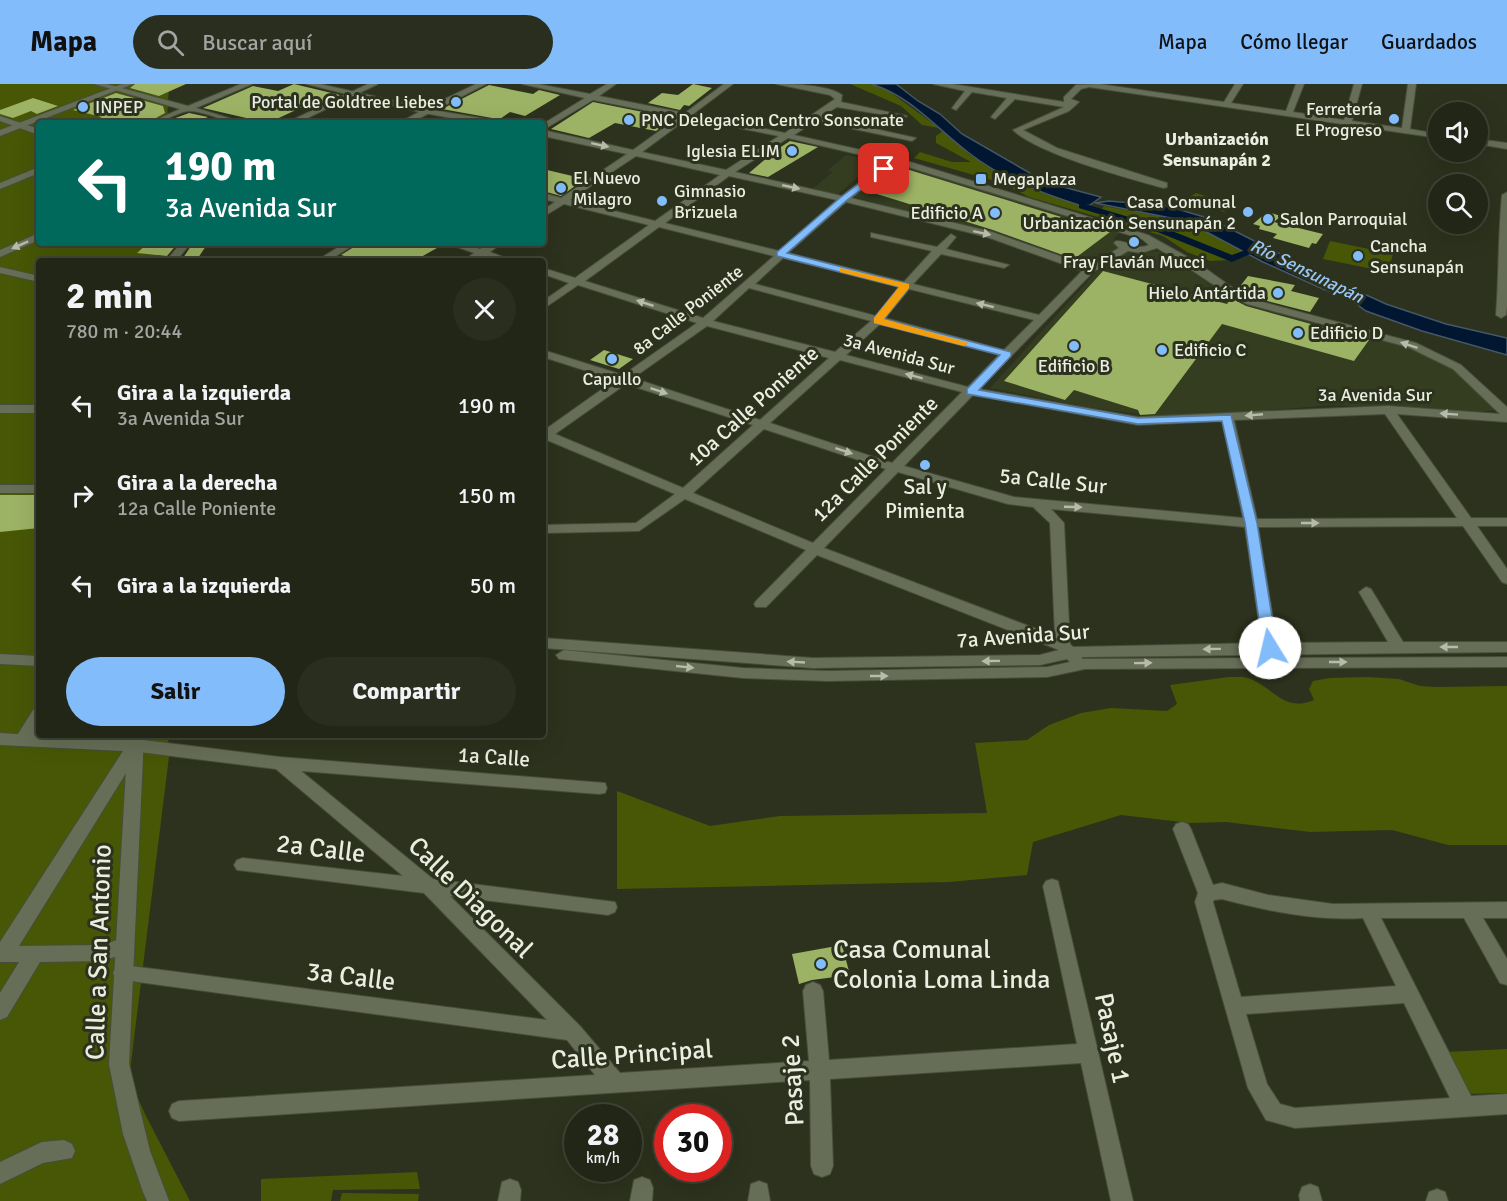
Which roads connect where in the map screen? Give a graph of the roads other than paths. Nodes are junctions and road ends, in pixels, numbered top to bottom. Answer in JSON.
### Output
{"nodes":[{"id":1,"x":98,"y":84,"type":"edge"},
{"id":2,"x":129,"y":84,"type":"edge"},
{"id":3,"x":248,"y":84,"type":"edge"},
{"id":4,"x":310,"y":84,"type":"edge"},
{"id":5,"x":374,"y":84,"type":"edge"},
{"id":6,"x":482,"y":84,"type":"edge"},
{"id":7,"x":526,"y":84,"type":"edge"},
{"id":8,"x":612,"y":84,"type":"edge"},
{"id":9,"x":729,"y":84,"type":"edge"},
{"id":10,"x":780,"y":84,"type":"edge"},
{"id":11,"x":939,"y":84,"type":"edge"},
{"id":12,"x":1239,"y":84,"type":"edge"},
{"id":13,"x":1300,"y":84,"type":"edge"},
{"id":14,"x":1358,"y":84,"type":"edge"},
{"id":15,"x":1412,"y":84,"type":"edge"},
{"id":16,"x":1087,"y":85,"type":"edge"},
{"id":17,"x":115,"y":89,"type":"junction"},
{"id":18,"x":970,"y":89,"type":"junction"},
{"id":19,"x":353,"y":94,"type":"junction"},
{"id":20,"x":1013,"y":96,"type":"junction"},
{"id":21,"x":591,"y":97,"type":"junction"},
{"id":22,"x":1227,"y":104,"type":"junction"},
{"id":23,"x":836,"y":105,"type":"junction"},
{"id":24,"x":1068,"y":105,"type":"junction"},
{"id":25,"x":956,"y":108,"type":"dead end"},
{"id":26,"x":186,"y":109,"type":"junction"},
{"id":27,"x":427,"y":111,"type":"junction"},
{"id":28,"x":1289,"y":113,"type":"junction"},
{"id":29,"x":687,"y":116,"type":"junction"},
{"id":30,"x":903,"y":116,"type":"dead end"},
{"id":31,"x":995,"y":117,"type":"dead end"},
{"id":32,"x":0,"y":118,"type":"edge"},
{"id":33,"x":814,"y":118,"type":"junction"},
{"id":34,"x":160,"y":120,"type":"edge"},
{"id":35,"x":229,"y":120,"type":"edge"},
{"id":36,"x":297,"y":120,"type":"edge"},
{"id":37,"x":409,"y":120,"type":"edge"},
{"id":38,"x":476,"y":120,"type":"edge"},
{"id":39,"x":1348,"y":122,"type":"junction"},
{"id":40,"x":19,"y":126,"type":"junction"},
{"id":41,"x":546,"y":126,"type":"edge"},
{"id":42,"x":1406,"y":130,"type":"junction"},
{"id":43,"x":36,"y":131,"type":"edge"},
{"id":44,"x":0,"y":133,"type":"edge"},
{"id":45,"x":546,"y":134,"type":"edge"},
{"id":46,"x":1428,"y":134,"type":"edge"},
{"id":47,"x":785,"y":135,"type":"junction"},
{"id":48,"x":912,"y":138,"type":"dead end"},
{"id":49,"x":1488,"y":143,"type":"edge"},
{"id":50,"x":1507,"y":146,"type":"edge"},
{"id":51,"x":635,"y":153,"type":"junction"},
{"id":52,"x":894,"y":160,"type":"junction"},
{"id":53,"x":36,"y":171,"type":"edge"},
{"id":54,"x":728,"y":173,"type":"junction"},
{"id":55,"x":1164,"y":185,"type":"dead end"},
{"id":56,"x":0,"y":186,"type":"edge"},
{"id":57,"x":1507,"y":195,"type":"edge"},
{"id":58,"x":546,"y":197,"type":"edge"},
{"id":59,"x":844,"y":198,"type":"junction"},
{"id":60,"x":563,"y":202,"type":"junction"},
{"id":61,"x":546,"y":212,"type":"edge"},
{"id":62,"x":657,"y":223,"type":"junction"},
{"id":63,"x":1134,"y":234,"type":"junction"},
{"id":64,"x":874,"y":235,"type":"dead end"},
{"id":65,"x":36,"y":237,"type":"edge"},
{"id":66,"x":951,"y":237,"type":"dead end"},
{"id":67,"x":1154,"y":242,"type":"junction"},
{"id":68,"x":184,"y":246,"type":"edge"},
{"id":69,"x":347,"y":246,"type":"edge"},
{"id":70,"x":460,"y":246,"type":"edge"},
{"id":71,"x":492,"y":246,"type":"edge"},
{"id":72,"x":1126,"y":248,"type":"junction"},
{"id":73,"x":940,"y":250,"type":"junction"},
{"id":74,"x":482,"y":253,"type":"junction"},
{"id":75,"x":0,"y":254,"type":"edge"},
{"id":76,"x":781,"y":254,"type":"junction"},
{"id":77,"x":174,"y":258,"type":"edge"},
{"id":78,"x":326,"y":258,"type":"edge"},
{"id":79,"x":473,"y":258,"type":"edge"},
{"id":80,"x":499,"y":258,"type":"edge"},
{"id":81,"x":1004,"y":266,"type":"dead end"},
{"id":82,"x":0,"y":270,"type":"edge"},
{"id":83,"x":1089,"y":270,"type":"junction"},
{"id":84,"x":546,"y":273,"type":"edge"},
{"id":85,"x":36,"y":278,"type":"edge"},
{"id":86,"x":578,"y":282,"type":"junction"},
{"id":87,"x":748,"y":285,"type":"junction"},
{"id":88,"x":906,"y":286,"type":"junction"},
{"id":89,"x":546,"y":304,"type":"edge"},
{"id":90,"x":1501,"y":315,"type":"dead end"},
{"id":91,"x":1042,"y":319,"type":"junction"},
{"id":92,"x":878,"y":321,"type":"junction"},
{"id":93,"x":705,"y":322,"type":"junction"},
{"id":94,"x":546,"y":354,"type":"edge"},
{"id":95,"x":1008,"y":354,"type":"junction"},
{"id":96,"x":837,"y":357,"type":"junction"},
{"id":97,"x":623,"y":379,"type":"junction"},
{"id":98,"x":971,"y":391,"type":"junction"},
{"id":99,"x":36,"y":408,"type":"edge"},
{"id":100,"x":0,"y":410,"type":"edge"},
{"id":101,"x":1388,"y":410,"type":"junction"},
{"id":102,"x":1507,"y":416,"type":"edge"},
{"id":103,"x":1227,"y":418,"type":"junction"},
{"id":104,"x":763,"y":424,"type":"junction"},
{"id":105,"x":546,"y":435,"type":"edge"},
{"id":106,"x":546,"y":437,"type":"edge"},
{"id":107,"x":896,"y":468,"type":"junction"},
{"id":108,"x":0,"y":489,"type":"edge"},
{"id":109,"x":36,"y":489,"type":"edge"},
{"id":110,"x":685,"y":492,"type":"junction"},
{"id":111,"x":1038,"y":505,"type":"junction"},
{"id":112,"x":1467,"y":522,"type":"junction"},
{"id":113,"x":1507,"y":522,"type":"edge"},
{"id":114,"x":1251,"y":523,"type":"junction"},
{"id":115,"x":546,"y":529,"type":"edge"},
{"id":116,"x":815,"y":549,"type":"junction"},
{"id":117,"x":1507,"y":579,"type":"edge"},
{"id":118,"x":1366,"y":592,"type":"dead end"},
{"id":119,"x":761,"y":604,"type":"dead end"},
{"id":120,"x":546,"y":643,"type":"edge"},
{"id":121,"x":1507,"y":647,"type":"edge"},
{"id":122,"x":1066,"y":648,"type":"junction"},
{"id":123,"x":1270,"y":648,"type":"junction"},
{"id":124,"x":1399,"y":648,"type":"junction"},
{"id":125,"x":546,"y":652,"type":"edge"},
{"id":126,"x":0,"y":659,"type":"edge"},
{"id":127,"x":36,"y":661,"type":"edge"},
{"id":128,"x":1507,"y":662,"type":"edge"},
{"id":129,"x":1085,"y":664,"type":"junction"},
{"id":130,"x":36,"y":719,"type":"edge"},
{"id":131,"x":0,"y":739,"type":"edge"},
{"id":132,"x":22,"y":740,"type":"junction"},
{"id":133,"x":135,"y":740,"type":"edge"},
{"id":134,"x":279,"y":763,"type":"junction"},
{"id":135,"x":599,"y":788,"type":"dead end"},
{"id":136,"x":1182,"y":829,"type":"dead end"},
{"id":137,"x":243,"y":865,"type":"dead end"},
{"id":138,"x":428,"y":886,"type":"junction"},
{"id":139,"x":1052,"y":886,"type":"dead end"},
{"id":140,"x":1207,"y":893,"type":"junction"},
{"id":141,"x":608,"y":907,"type":"dead end"},
{"id":142,"x":1368,"y":910,"type":"junction"},
{"id":143,"x":1507,"y":910,"type":"edge"},
{"id":144,"x":1470,"y":911,"type":"junction"},
{"id":145,"x":124,"y":946,"type":"junction"},
{"id":146,"x":1,"y":954,"type":"edge"},
{"id":147,"x":34,"y":954,"type":"junction"},
{"id":148,"x":123,"y":973,"type":"junction"},
{"id":149,"x":1507,"y":977,"type":"edge"},
{"id":150,"x":813,"y":991,"type":"dead end"},
{"id":151,"x":1409,"y":994,"type":"junction"},
{"id":152,"x":1235,"y":1006,"type":"junction"},
{"id":153,"x":0,"y":1011,"type":"edge"},
{"id":154,"x":573,"y":1032,"type":"junction"},
{"id":155,"x":1088,"y":1053,"type":"junction"},
{"id":156,"x":820,"y":1070,"type":"junction"},
{"id":157,"x":614,"y":1082,"type":"junction"},
{"id":158,"x":1507,"y":1104,"type":"edge"},
{"id":159,"x":1464,"y":1105,"type":"junction"},
{"id":160,"x":179,"y":1111,"type":"dead end"},
{"id":161,"x":64,"y":1151,"type":"dead end"},
{"id":162,"x":822,"y":1166,"type":"dead end"},
{"id":163,"x":0,"y":1173,"type":"edge"},
{"id":164,"x":158,"y":1201,"type":"edge"},
{"id":165,"x":1122,"y":1201,"type":"edge"}],
"edges":[{"from":1,"to":17,"type":"street"},
{"from":2,"to":17,"type":"street"},
{"from":3,"to":26,"type":"street"},
{"from":4,"to":19,"type":"street"},
{"from":5,"to":19,"type":"street"},
{"from":6,"to":27,"type":"street"},
{"from":7,"to":21,"type":"street"},
{"from":8,"to":21,"type":"street"},
{"from":9,"to":29,"type":"street"},
{"from":10,"to":23,"type":"street"},
{"from":11,"to":18,"type":"street"},
{"from":12,"to":22,"type":"street"},
{"from":13,"to":28,"type":"street"},
{"from":14,"to":39,"type":"street"},
{"from":15,"to":42,"type":"street"},
{"from":16,"to":22,"type":"street"},
{"from":16,"to":24,"type":"street"},
{"from":17,"to":26,"type":"street"},
{"from":17,"to":40,"type":"street"},
{"from":18,"to":20,"type":"street"},
{"from":18,"to":25,"type":"street"},
{"from":19,"to":27,"type":"street"},
{"from":19,"to":36,"type":"street"},
{"from":20,"to":24,"type":"street"},
{"from":20,"to":31,"type":"street"},
{"from":21,"to":29,"type":"street"},
{"from":21,"to":41,"type":"street"},
{"from":22,"to":28,"type":"street"},
{"from":23,"to":30,"type":"street"},
{"from":23,"to":33,"type":"street"},
{"from":24,"to":55,"type":"street"},
{"from":26,"to":34,"type":"street"},
{"from":26,"to":35,"type":"street"},
{"from":27,"to":37,"type":"street"},
{"from":27,"to":38,"type":"street"},
{"from":28,"to":39,"type":"street"},
{"from":29,"to":47,"type":"street"},
{"from":29,"to":51,"type":"street"},
{"from":32,"to":40,"type":"street"},
{"from":33,"to":47,"type":"street"},
{"from":33,"to":48,"type":"street"},
{"from":39,"to":42,"type":"street"},
{"from":40,"to":43,"type":"street"},
{"from":40,"to":44,"type":"street"},
{"from":42,"to":46,"type":"street"},
{"from":45,"to":51,"type":"street","one_way":true},
{"from":47,"to":52,"type":"street"},
{"from":47,"to":54,"type":"street"},
{"from":49,"to":50,"type":"street"},
{"from":51,"to":54,"type":"street"},
{"from":51,"to":60,"type":"street"},
{"from":52,"to":59,"type":"street","name":"8a Calle Poniente"},
{"from":52,"to":63,"type":"street"},
{"from":53,"to":56,"type":"street"},
{"from":54,"to":59,"type":"street","one_way":true},
{"from":54,"to":62,"type":"street"},
{"from":57,"to":90,"type":"street"},
{"from":58,"to":60,"type":"street"},
{"from":59,"to":76,"type":"street","name":"8a Calle Poniente"},
{"from":59,"to":83,"type":"street","one_way":true},
{"from":60,"to":61,"type":"street"},
{"from":60,"to":62,"type":"street"},
{"from":62,"to":76,"type":"street"},
{"from":62,"to":86,"type":"street"},
{"from":63,"to":67,"type":"street"},
{"from":63,"to":72,"type":"street"},
{"from":64,"to":73,"type":"street"},
{"from":65,"to":75,"type":"street","one_way":true},
{"from":66,"to":73,"type":"street","name":"10a Calle Poniente"},
{"from":67,"to":72,"type":"street"},
{"from":102,"to":67,"type":"street","one_way":true},
{"from":68,"to":77,"type":"street"},
{"from":69,"to":78,"type":"street"},
{"from":70,"to":74,"type":"street"},
{"from":71,"to":74,"type":"street"},
{"from":72,"to":83,"type":"street","name":"12a Calle Poniente"},
{"from":73,"to":81,"type":"street"},
{"from":73,"to":88,"type":"street","name":"10a Calle Poniente"},
{"from":74,"to":79,"type":"street"},
{"from":74,"to":80,"type":"street"},
{"from":76,"to":87,"type":"street","name":"8a Calle Poniente"},
{"from":76,"to":88,"type":"street"},
{"from":82,"to":85,"type":"street"},
{"from":83,"to":91,"type":"street","name":"12a Calle Poniente"},
{"from":84,"to":86,"type":"street","name":"3a Avenida Sur"},
{"from":86,"to":89,"type":"street"},
{"from":93,"to":86,"type":"street","name":"3a Avenida Sur","one_way":true},
{"from":87,"to":92,"type":"street"},
{"from":87,"to":93,"type":"street","name":"8a Calle Poniente"},
{"from":91,"to":88,"type":"street","one_way":true},
{"from":88,"to":92,"type":"street","name":"10a Calle Poniente"},
{"from":91,"to":95,"type":"street","name":"12a Calle Poniente"},
{"from":92,"to":95,"type":"street"},
{"from":92,"to":96,"type":"street","name":"10a Calle Poniente"},
{"from":93,"to":96,"type":"street","name":"3a Avenida Sur"},
{"from":93,"to":97,"type":"street","name":"8a Calle Poniente"},
{"from":94,"to":97,"type":"street","name":"5a Calle Sur"},
{"from":95,"to":98,"type":"street","name":"12a Calle Poniente"},
{"from":98,"to":96,"type":"street","name":"3a Avenida Sur","one_way":true},
{"from":96,"to":104,"type":"street","name":"10a Calle Poniente"},
{"from":97,"to":104,"type":"street","name":"5a Calle Sur","one_way":true},
{"from":97,"to":105,"type":"street","name":"8a Calle Poniente"},
{"from":98,"to":103,"type":"street","name":"3a Avenida Sur"},
{"from":98,"to":107,"type":"street","name":"12a Calle Poniente"},
{"from":99,"to":100,"type":"street"},
{"from":102,"to":101,"type":"street","name":"3a Avenida Sur","one_way":true},
{"from":101,"to":103,"type":"street","name":"3a Avenida Sur","one_way":true},
{"from":101,"to":112,"type":"street"},
{"from":103,"to":114,"type":"street"},
{"from":104,"to":107,"type":"street","name":"5a Calle Sur","one_way":true},
{"from":104,"to":110,"type":"street","name":"10a Calle Poniente"},
{"from":106,"to":110,"type":"street"},
{"from":107,"to":111,"type":"street","name":"5a Calle Sur"},
{"from":107,"to":116,"type":"street","name":"12a Calle Poniente"},
{"from":108,"to":109,"type":"street"},
{"from":110,"to":115,"type":"street","name":"10a Calle Poniente"},
{"from":110,"to":116,"type":"street"},
{"from":111,"to":114,"type":"street","name":"5a Calle Sur","one_way":true},
{"from":111,"to":122,"type":"street"},
{"from":112,"to":113,"type":"street","name":"5a Calle Sur"},
{"from":114,"to":112,"type":"street","name":"5a Calle Sur","one_way":true},
{"from":112,"to":117,"type":"street"},
{"from":114,"to":123,"type":"street"},
{"from":116,"to":119,"type":"street","name":"12a Calle Poniente"},
{"from":116,"to":122,"type":"street"},
{"from":118,"to":124,"type":"street"},
{"from":122,"to":120,"type":"street","name":"7a Avenida Sur","one_way":true},
{"from":121,"to":124,"type":"street","name":"7a Avenida Sur","one_way":true},
{"from":123,"to":122,"type":"street","name":"7a Avenida Sur","one_way":true},
{"from":122,"to":129,"type":"street"},
{"from":123,"to":124,"type":"street","name":"7a Avenida Sur"},
{"from":125,"to":129,"type":"street","name":"7a Avenida Sur","one_way":true},
{"from":126,"to":127,"type":"street"},
{"from":129,"to":128,"type":"street","name":"7a Avenida Sur","one_way":true},
{"from":130,"to":132,"type":"street"},
{"from":131,"to":132,"type":"street"},
{"from":132,"to":133,"type":"street"},
{"from":133,"to":134,"type":"street","name":"1a Calle"},
{"from":133,"to":145,"type":"street","name":"Calle a San Antonio"},
{"from":133,"to":146,"type":"street"},
{"from":134,"to":135,"type":"street","name":"1a Calle"},
{"from":134,"to":138,"type":"street","name":"Calle Diagonal"},
{"from":136,"to":140,"type":"street"},
{"from":137,"to":138,"type":"street","name":"2a Calle"},
{"from":138,"to":141,"type":"street","name":"2a Calle"},
{"from":138,"to":154,"type":"street","name":"Calle Diagonal"},
{"from":139,"to":155,"type":"street","name":"Pasaje 1"},
{"from":140,"to":142,"type":"street"},
{"from":140,"to":152,"type":"street"},
{"from":142,"to":144,"type":"street"},
{"from":142,"to":151,"type":"street"},
{"from":143,"to":144,"type":"street"},
{"from":144,"to":149,"type":"street"},
{"from":145,"to":147,"type":"street"},
{"from":145,"to":148,"type":"street","name":"Calle a San Antonio"},
{"from":146,"to":147,"type":"street"},
{"from":147,"to":153,"type":"street"},
{"from":148,"to":154,"type":"street","name":"3a Calle"},
{"from":148,"to":164,"type":"street","name":"Calle a San Antonio"},
{"from":150,"to":156,"type":"street","name":"Pasaje 2"},
{"from":151,"to":152,"type":"street"},
{"from":151,"to":159,"type":"street"},
{"from":152,"to":159,"type":"street"},
{"from":154,"to":157,"type":"street","name":"Calle Diagonal"},
{"from":155,"to":156,"type":"street","name":"Calle Principal"},
{"from":155,"to":165,"type":"street","name":"Pasaje 1"},
{"from":156,"to":157,"type":"street","name":"Calle Principal"},
{"from":156,"to":162,"type":"street","name":"Pasaje 2"},
{"from":157,"to":160,"type":"street","name":"Calle Principal"},
{"from":158,"to":159,"type":"street"},
{"from":161,"to":163,"type":"street"}]}
